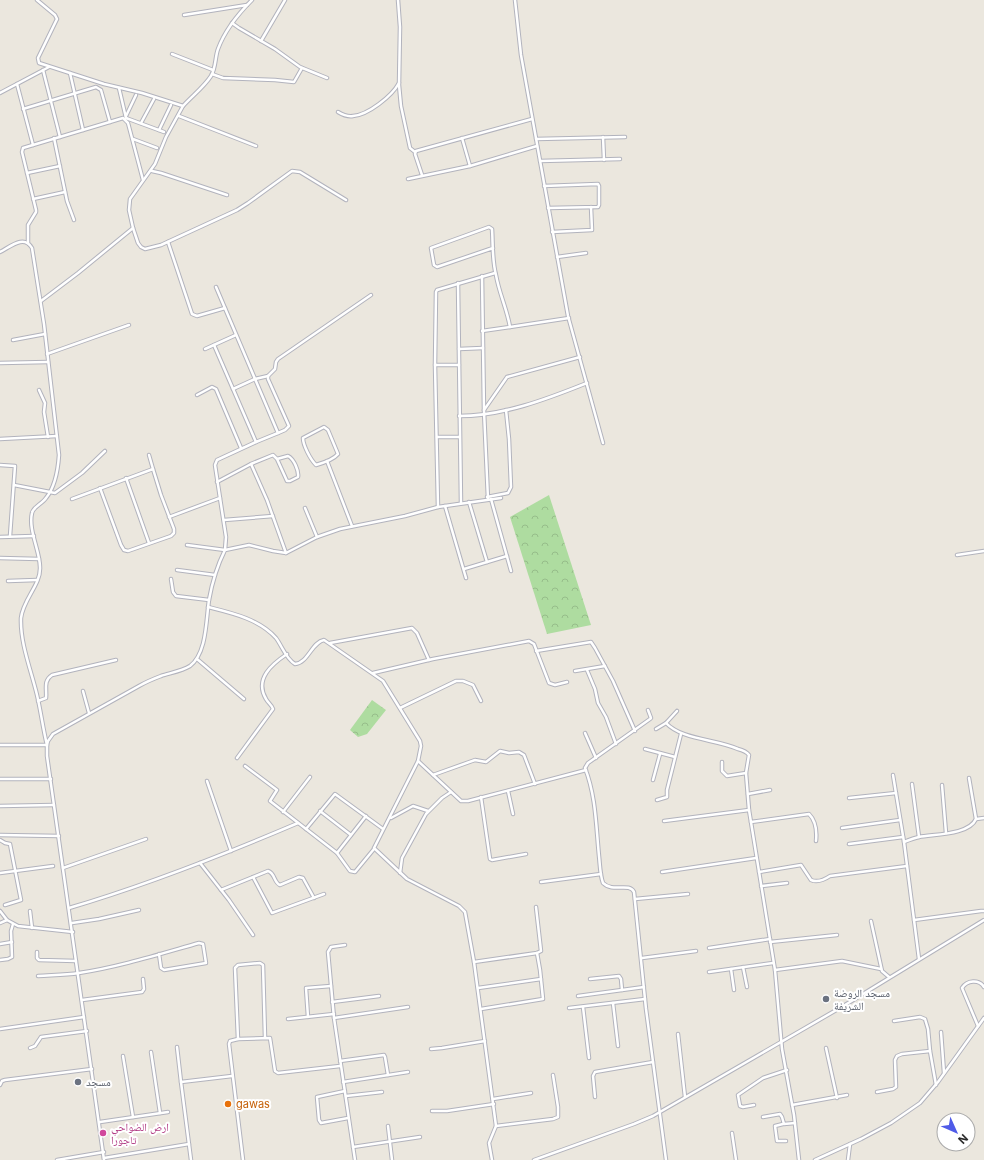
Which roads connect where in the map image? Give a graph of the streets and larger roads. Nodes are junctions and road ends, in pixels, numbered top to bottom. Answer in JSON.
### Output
{"nodes":[{"id":1,"x":38,"y":0,"type":"edge"},
{"id":2,"x":246,"y":0,"type":"edge"},
{"id":3,"x":252,"y":0,"type":"edge"},
{"id":4,"x":285,"y":0,"type":"edge"},
{"id":5,"x":398,"y":0,"type":"edge"},
{"id":6,"x":515,"y":0,"type":"edge"},
{"id":7,"x":246,"y":5,"type":"junction"},
{"id":8,"x":184,"y":15,"type":"dead end"},
{"id":9,"x":232,"y":23,"type":"junction"},
{"id":10,"x":261,"y":41,"type":"junction"},
{"id":11,"x":172,"y":54,"type":"dead end"},
{"id":12,"x":50,"y":66,"type":"junction"},
{"id":13,"x":302,"y":68,"type":"junction"},
{"id":14,"x":43,"y":70,"type":"junction"},
{"id":15,"x":213,"y":70,"type":"junction"},
{"id":16,"x":70,"y":73,"type":"junction"},
{"id":17,"x":212,"y":74,"type":"junction"},
{"id":18,"x":327,"y":78,"type":"dead end"},
{"id":19,"x":399,"y":82,"type":"junction"},
{"id":20,"x":17,"y":84,"type":"junction"},
{"id":21,"x":119,"y":88,"type":"junction"},
{"id":22,"x":0,"y":93,"type":"edge"},
{"id":23,"x":76,"y":94,"type":"junction"},
{"id":24,"x":136,"y":95,"type":"dead end"},
{"id":25,"x":154,"y":99,"type":"dead end"},
{"id":26,"x":51,"y":101,"type":"junction"},
{"id":27,"x":171,"y":105,"type":"dead end"},
{"id":28,"x":183,"y":106,"type":"junction"},
{"id":29,"x":23,"y":109,"type":"junction"},
{"id":30,"x":338,"y":112,"type":"dead end"},
{"id":31,"x":178,"y":116,"type":"junction"},
{"id":32,"x":126,"y":118,"type":"junction"},
{"id":33,"x":532,"y":119,"type":"junction"},
{"id":34,"x":110,"y":122,"type":"junction"},
{"id":35,"x":141,"y":123,"type":"junction"},
{"id":36,"x":83,"y":130,"type":"junction"},
{"id":37,"x":159,"y":130,"type":"junction"},
{"id":38,"x":164,"y":132,"type":"dead end"},
{"id":39,"x":60,"y":137,"type":"junction"},
{"id":40,"x":603,"y":137,"type":"junction"},
{"id":41,"x":54,"y":138,"type":"junction"},
{"id":42,"x":462,"y":138,"type":"junction"},
{"id":43,"x":625,"y":138,"type":"dead end"},
{"id":44,"x":132,"y":139,"type":"junction"},
{"id":45,"x":536,"y":139,"type":"junction"},
{"id":46,"x":33,"y":145,"type":"junction"},
{"id":47,"x":256,"y":146,"type":"dead end"},
{"id":48,"x":537,"y":146,"type":"junction"},
{"id":49,"x":156,"y":148,"type":"dead end"},
{"id":50,"x":415,"y":152,"type":"junction"},
{"id":51,"x":620,"y":159,"type":"dead end"},
{"id":52,"x":604,"y":160,"type":"junction"},
{"id":53,"x":540,"y":161,"type":"junction"},
{"id":54,"x":60,"y":166,"type":"junction"},
{"id":55,"x":470,"y":166,"type":"junction"},
{"id":56,"x":152,"y":171,"type":"junction"},
{"id":57,"x":27,"y":173,"type":"junction"},
{"id":58,"x":422,"y":175,"type":"junction"},
{"id":59,"x":408,"y":179,"type":"dead end"},
{"id":60,"x":143,"y":181,"type":"junction"},
{"id":61,"x":544,"y":186,"type":"junction"},
{"id":62,"x":65,"y":192,"type":"junction"},
{"id":63,"x":227,"y":195,"type":"dead end"},
{"id":64,"x":34,"y":199,"type":"junction"},
{"id":65,"x":346,"y":200,"type":"dead end"},
{"id":66,"x":591,"y":207,"type":"junction"},
{"id":67,"x":548,"y":208,"type":"junction"},
{"id":68,"x":74,"y":220,"type":"dead end"},
{"id":69,"x":133,"y":228,"type":"junction"},
{"id":70,"x":552,"y":232,"type":"junction"},
{"id":71,"x":168,"y":242,"type":"junction"},
{"id":72,"x":28,"y":243,"type":"junction"},
{"id":73,"x":493,"y":248,"type":"junction"},
{"id":74,"x":0,"y":252,"type":"edge"},
{"id":75,"x":586,"y":253,"type":"dead end"},
{"id":76,"x":557,"y":257,"type":"junction"},
{"id":77,"x":495,"y":273,"type":"junction"},
{"id":78,"x":482,"y":276,"type":"junction"},
{"id":79,"x":458,"y":283,"type":"junction"},
{"id":80,"x":216,"y":288,"type":"dead end"},
{"id":81,"x":371,"y":295,"type":"dead end"},
{"id":82,"x":41,"y":301,"type":"junction"},
{"id":83,"x":224,"y":308,"type":"junction"},
{"id":84,"x":569,"y":318,"type":"junction"},
{"id":85,"x":130,"y":325,"type":"dead end"},
{"id":86,"x":510,"y":327,"type":"junction"},
{"id":87,"x":482,"y":331,"type":"junction"},
{"id":88,"x":45,"y":334,"type":"junction"},
{"id":89,"x":236,"y":335,"type":"junction"},
{"id":90,"x":13,"y":340,"type":"dead end"},
{"id":91,"x":214,"y":345,"type":"junction"},
{"id":92,"x":483,"y":348,"type":"junction"},
{"id":93,"x":205,"y":349,"type":"dead end"},
{"id":94,"x":459,"y":349,"type":"junction"},
{"id":95,"x":47,"y":354,"type":"junction"},
{"id":96,"x":580,"y":356,"type":"junction"},
{"id":97,"x":48,"y":362,"type":"junction"},
{"id":98,"x":0,"y":363,"type":"edge"},
{"id":99,"x":435,"y":365,"type":"junction"},
{"id":100,"x":459,"y":365,"type":"junction"},
{"id":101,"x":268,"y":376,"type":"junction"},
{"id":102,"x":255,"y":379,"type":"junction"},
{"id":103,"x":587,"y":383,"type":"junction"},
{"id":104,"x":233,"y":389,"type":"junction"},
{"id":105,"x":39,"y":390,"type":"dead end"},
{"id":106,"x":197,"y":395,"type":"dead end"},
{"id":107,"x":506,"y":410,"type":"junction"},
{"id":108,"x":484,"y":413,"type":"junction"},
{"id":109,"x":459,"y":416,"type":"junction"},
{"id":110,"x":278,"y":433,"type":"junction"},
{"id":111,"x":57,"y":436,"type":"junction"},
{"id":112,"x":48,"y":437,"type":"junction"},
{"id":113,"x":437,"y":437,"type":"junction"},
{"id":114,"x":459,"y":437,"type":"junction"},
{"id":115,"x":0,"y":439,"type":"edge"},
{"id":116,"x":256,"y":442,"type":"junction"},
{"id":117,"x":603,"y":443,"type":"dead end"},
{"id":118,"x":241,"y":448,"type":"junction"},
{"id":119,"x":106,"y":451,"type":"dead end"},
{"id":120,"x":149,"y":455,"type":"dead end"},
{"id":121,"x":277,"y":459,"type":"junction"},
{"id":122,"x":327,"y":461,"type":"junction"},
{"id":123,"x":252,"y":464,"type":"junction"},
{"id":124,"x":0,"y":465,"type":"edge"},
{"id":125,"x":153,"y":469,"type":"junction"},
{"id":126,"x":126,"y":478,"type":"junction"},
{"id":127,"x":217,"y":482,"type":"junction"},
{"id":128,"x":14,"y":485,"type":"junction"},
{"id":129,"x":100,"y":488,"type":"junction"},
{"id":130,"x":51,"y":492,"type":"junction"},
{"id":131,"x":220,"y":498,"type":"junction"},
{"id":132,"x":488,"y":498,"type":"junction"},
{"id":133,"x":501,"y":498,"type":"dead end"},
{"id":134,"x":72,"y":499,"type":"dead end"},
{"id":135,"x":469,"y":502,"type":"junction"},
{"id":136,"x":461,"y":503,"type":"junction"},
{"id":137,"x":445,"y":506,"type":"junction"},
{"id":138,"x":438,"y":507,"type":"junction"},
{"id":139,"x":305,"y":508,"type":"dead end"},
{"id":140,"x":273,"y":516,"type":"junction"},
{"id":141,"x":169,"y":517,"type":"junction"},
{"id":142,"x":224,"y":520,"type":"junction"},
{"id":143,"x":352,"y":526,"type":"junction"},
{"id":144,"x":0,"y":536,"type":"edge"},
{"id":145,"x":10,"y":536,"type":"junction"},
{"id":146,"x":34,"y":536,"type":"junction"},
{"id":147,"x":318,"y":537,"type":"junction"},
{"id":148,"x":149,"y":543,"type":"junction"},
{"id":149,"x":187,"y":545,"type":"dead end"},
{"id":150,"x":224,"y":550,"type":"junction"},
{"id":151,"x":984,"y":551,"type":"edge"},
{"id":152,"x":286,"y":553,"type":"junction"},
{"id":153,"x":957,"y":555,"type":"dead end"},
{"id":154,"x":507,"y":556,"type":"junction"},
{"id":155,"x":0,"y":558,"type":"edge"},
{"id":156,"x":39,"y":559,"type":"junction"},
{"id":157,"x":487,"y":562,"type":"junction"},
{"id":158,"x":464,"y":569,"type":"junction"},
{"id":159,"x":177,"y":570,"type":"dead end"},
{"id":160,"x":511,"y":571,"type":"dead end"},
{"id":161,"x":215,"y":575,"type":"junction"},
{"id":162,"x":466,"y":578,"type":"dead end"},
{"id":163,"x":170,"y":579,"type":"dead end"},
{"id":164,"x":38,"y":580,"type":"junction"},
{"id":165,"x":8,"y":581,"type":"dead end"},
{"id":166,"x":209,"y":600,"type":"junction"},
{"id":167,"x":208,"y":607,"type":"junction"},
{"id":168,"x":330,"y":643,"type":"junction"},
{"id":169,"x":536,"y":651,"type":"junction"},
{"id":170,"x":287,"y":654,"type":"junction"},
{"id":171,"x":197,"y":659,"type":"junction"},
{"id":172,"x":116,"y":660,"type":"dead end"},
{"id":173,"x":429,"y":660,"type":"junction"},
{"id":174,"x":605,"y":666,"type":"junction"},
{"id":175,"x":587,"y":670,"type":"junction"},
{"id":176,"x":575,"y":671,"type":"dead end"},
{"id":177,"x":373,"y":673,"type":"junction"},
{"id":178,"x":567,"y":682,"type":"dead end"},
{"id":179,"x":83,"y":691,"type":"dead end"},
{"id":180,"x":244,"y":699,"type":"dead end"},
{"id":181,"x":38,"y":700,"type":"junction"},
{"id":182,"x":481,"y":701,"type":"dead end"},
{"id":183,"x":400,"y":708,"type":"junction"},
{"id":184,"x":648,"y":710,"type":"dead end"},
{"id":185,"x":677,"y":711,"type":"dead end"},
{"id":186,"x":89,"y":713,"type":"junction"},
{"id":187,"x":666,"y":723,"type":"junction"},
{"id":188,"x":656,"y":729,"type":"dead end"},
{"id":189,"x":635,"y":731,"type":"junction"},
{"id":190,"x":585,"y":733,"type":"dead end"},
{"id":191,"x":681,"y":734,"type":"junction"},
{"id":192,"x":616,"y":744,"type":"junction"},
{"id":193,"x":0,"y":745,"type":"edge"},
{"id":194,"x":47,"y":745,"type":"junction"},
{"id":195,"x":645,"y":748,"type":"dead end"},
{"id":196,"x":660,"y":754,"type":"junction"},
{"id":197,"x":675,"y":757,"type":"junction"},
{"id":198,"x":237,"y":758,"type":"dead end"},
{"id":199,"x":596,"y":758,"type":"junction"},
{"id":200,"x":418,"y":761,"type":"junction"},
{"id":201,"x":722,"y":762,"type":"dead end"},
{"id":202,"x":244,"y":766,"type":"dead end"},
{"id":203,"x":586,"y":770,"type":"junction"},
{"id":204,"x":746,"y":773,"type":"junction"},
{"id":205,"x":433,"y":775,"type":"junction"},
{"id":206,"x":893,"y":775,"type":"dead end"},
{"id":207,"x":310,"y":777,"type":"dead end"},
{"id":208,"x":969,"y":778,"type":"dead end"},
{"id":209,"x":0,"y":779,"type":"edge"},
{"id":210,"x":51,"y":779,"type":"junction"},
{"id":211,"x":653,"y":780,"type":"dead end"},
{"id":212,"x":207,"y":781,"type":"dead end"},
{"id":213,"x":535,"y":784,"type":"junction"},
{"id":214,"x":912,"y":784,"type":"dead end"},
{"id":215,"x":942,"y":785,"type":"dead end"},
{"id":216,"x":508,"y":790,"type":"junction"},
{"id":217,"x":770,"y":790,"type":"dead end"},
{"id":218,"x":451,"y":792,"type":"junction"},
{"id":219,"x":896,"y":793,"type":"junction"},
{"id":220,"x":748,"y":794,"type":"junction"},
{"id":221,"x":481,"y":797,"type":"junction"},
{"id":222,"x":849,"y":798,"type":"dead end"},
{"id":223,"x":657,"y":800,"type":"dead end"},
{"id":224,"x":54,"y":805,"type":"junction"},
{"id":225,"x":0,"y":806,"type":"edge"},
{"id":226,"x":749,"y":810,"type":"junction"},
{"id":227,"x":320,"y":811,"type":"junction"},
{"id":228,"x":428,"y":811,"type":"junction"},
{"id":229,"x":283,"y":812,"type":"junction"},
{"id":230,"x":513,"y":814,"type":"dead end"},
{"id":231,"x":366,"y":816,"type":"junction"},
{"id":232,"x":390,"y":818,"type":"junction"},
{"id":233,"x":984,"y":818,"type":"edge"},
{"id":234,"x":976,"y":819,"type":"junction"},
{"id":235,"x":900,"y":820,"type":"junction"},
{"id":236,"x":664,"y":821,"type":"dead end"},
{"id":237,"x":751,"y":822,"type":"junction"},
{"id":238,"x":298,"y":823,"type":"junction"},
{"id":239,"x":842,"y":828,"type":"dead end"},
{"id":240,"x":306,"y":829,"type":"junction"},
{"id":241,"x":383,"y":829,"type":"junction"},
{"id":242,"x":946,"y":833,"type":"junction"},
{"id":243,"x":0,"y":835,"type":"edge"},
{"id":244,"x":351,"y":835,"type":"junction"},
{"id":245,"x":59,"y":836,"type":"junction"},
{"id":246,"x":903,"y":837,"type":"junction"},
{"id":247,"x":919,"y":837,"type":"junction"},
{"id":248,"x":146,"y":839,"type":"dead end"},
{"id":249,"x":0,"y":840,"type":"edge"},
{"id":250,"x":816,"y":841,"type":"dead end"},
{"id":251,"x":904,"y":842,"type":"junction"},
{"id":252,"x":849,"y":844,"type":"dead end"},
{"id":253,"x":374,"y":849,"type":"junction"},
{"id":254,"x":231,"y":851,"type":"junction"},
{"id":255,"x":337,"y":853,"type":"junction"},
{"id":256,"x":526,"y":854,"type":"dead end"},
{"id":257,"x":756,"y":858,"type":"junction"},
{"id":258,"x":200,"y":863,"type":"junction"},
{"id":259,"x":53,"y":866,"type":"dead end"},
{"id":260,"x":907,"y":866,"type":"junction"},
{"id":261,"x":63,"y":868,"type":"junction"},
{"id":262,"x":15,"y":871,"type":"junction"},
{"id":263,"x":662,"y":872,"type":"dead end"},
{"id":264,"x":759,"y":872,"type":"junction"},
{"id":265,"x":0,"y":873,"type":"edge"},
{"id":266,"x":400,"y":874,"type":"junction"},
{"id":267,"x":601,"y":874,"type":"junction"},
{"id":268,"x":253,"y":877,"type":"junction"},
{"id":269,"x":541,"y":882,"type":"dead end"},
{"id":270,"x":787,"y":883,"type":"dead end"},
{"id":271,"x":761,"y":886,"type":"junction"},
{"id":272,"x":221,"y":890,"type":"junction"},
{"id":273,"x":324,"y":894,"type":"dead end"},
{"id":274,"x":688,"y":894,"type":"dead end"},
{"id":275,"x":314,"y":898,"type":"junction"},
{"id":276,"x":635,"y":899,"type":"junction"},
{"id":277,"x":5,"y":905,"type":"dead end"},
{"id":278,"x":536,"y":907,"type":"dead end"},
{"id":279,"x":69,"y":908,"type":"junction"},
{"id":280,"x":139,"y":910,"type":"dead end"},
{"id":281,"x":0,"y":911,"type":"edge"},
{"id":282,"x":30,"y":911,"type":"dead end"},
{"id":283,"x":984,"y":911,"type":"edge"},
{"id":284,"x":7,"y":920,"type":"junction"},
{"id":285,"x":914,"y":920,"type":"junction"},
{"id":286,"x":984,"y":920,"type":"edge"},
{"id":287,"x":871,"y":921,"type":"dead end"},
{"id":288,"x":0,"y":923,"type":"edge"},
{"id":289,"x":72,"y":923,"type":"junction"},
{"id":290,"x":13,"y":924,"type":"junction"},
{"id":291,"x":32,"y":928,"type":"junction"},
{"id":292,"x":73,"y":932,"type":"junction"},
{"id":293,"x":253,"y":935,"type":"dead end"},
{"id":294,"x":837,"y":935,"type":"dead end"},
{"id":295,"x":770,"y":940,"type":"junction"},
{"id":296,"x":12,"y":942,"type":"junction"},
{"id":297,"x":0,"y":944,"type":"edge"},
{"id":298,"x":345,"y":945,"type":"dead end"},
{"id":299,"x":710,"y":948,"type":"dead end"},
{"id":300,"x":696,"y":951,"type":"dead end"},
{"id":301,"x":37,"y":952,"type":"dead end"},
{"id":302,"x":537,"y":953,"type":"junction"},
{"id":303,"x":159,"y":954,"type":"junction"},
{"id":304,"x":642,"y":958,"type":"junction"},
{"id":305,"x":919,"y":959,"type":"junction"},
{"id":306,"x":0,"y":960,"type":"edge"},
{"id":307,"x":76,"y":960,"type":"junction"},
{"id":308,"x":474,"y":962,"type":"junction"},
{"id":309,"x":773,"y":963,"type":"junction"},
{"id":310,"x":743,"y":967,"type":"junction"},
{"id":311,"x":881,"y":968,"type":"junction"},
{"id":312,"x":731,"y":969,"type":"junction"},
{"id":313,"x":775,"y":970,"type":"junction"},
{"id":314,"x":709,"y":972,"type":"dead end"},
{"id":315,"x":78,"y":973,"type":"junction"},
{"id":316,"x":38,"y":976,"type":"dead end"},
{"id":317,"x":889,"y":977,"type":"junction"},
{"id":318,"x":143,"y":979,"type":"dead end"},
{"id":319,"x":541,"y":979,"type":"junction"},
{"id":320,"x":590,"y":979,"type":"dead end"},
{"id":321,"x":331,"y":986,"type":"junction"},
{"id":322,"x":747,"y":987,"type":"dead end"},
{"id":323,"x":984,"y":987,"type":"edge"},
{"id":324,"x":478,"y":988,"type":"junction"},
{"id":325,"x":644,"y":988,"type":"junction"},
{"id":326,"x":622,"y":990,"type":"junction"},
{"id":327,"x":734,"y":990,"type":"dead end"},
{"id":328,"x":378,"y":996,"type":"dead end"},
{"id":329,"x":578,"y":996,"type":"dead end"},
{"id":330,"x":645,"y":999,"type":"junction"},
{"id":331,"x":82,"y":1000,"type":"junction"},
{"id":332,"x":332,"y":1002,"type":"junction"},
{"id":333,"x":613,"y":1003,"type":"junction"},
{"id":334,"x":408,"y":1007,"type":"dead end"},
{"id":335,"x":583,"y":1007,"type":"junction"},
{"id":336,"x":569,"y":1008,"type":"dead end"},
{"id":337,"x":481,"y":1010,"type":"junction"},
{"id":338,"x":334,"y":1014,"type":"junction"},
{"id":339,"x":84,"y":1017,"type":"junction"},
{"id":340,"x":308,"y":1017,"type":"junction"},
{"id":341,"x":334,"y":1018,"type":"junction"},
{"id":342,"x":984,"y":1018,"type":"edge"},
{"id":343,"x":288,"y":1019,"type":"dead end"},
{"id":344,"x":894,"y":1021,"type":"dead end"},
{"id":345,"x":978,"y":1026,"type":"junction"},
{"id":346,"x":0,"y":1029,"type":"edge"},
{"id":347,"x":87,"y":1031,"type":"junction"},
{"id":348,"x":941,"y":1032,"type":"dead end"},
{"id":349,"x":678,"y":1034,"type":"dead end"},
{"id":350,"x":265,"y":1037,"type":"junction"},
{"id":351,"x":238,"y":1039,"type":"junction"},
{"id":352,"x":485,"y":1041,"type":"junction"},
{"id":353,"x":782,"y":1042,"type":"junction"},
{"id":354,"x":618,"y":1046,"type":"dead end"},
{"id":355,"x":177,"y":1047,"type":"dead end"},
{"id":356,"x":30,"y":1048,"type":"dead end"},
{"id":357,"x":826,"y":1048,"type":"dead end"},
{"id":358,"x":431,"y":1049,"type":"dead end"},
{"id":359,"x":930,"y":1051,"type":"junction"},
{"id":360,"x":150,"y":1052,"type":"dead end"},
{"id":361,"x":123,"y":1056,"type":"dead end"},
{"id":362,"x":589,"y":1058,"type":"dead end"},
{"id":363,"x":340,"y":1061,"type":"junction"},
{"id":364,"x":653,"y":1062,"type":"junction"},
{"id":365,"x":340,"y":1066,"type":"junction"},
{"id":366,"x":92,"y":1069,"type":"junction"},
{"id":367,"x":787,"y":1070,"type":"junction"},
{"id":368,"x":408,"y":1072,"type":"dead end"},
{"id":369,"x":944,"y":1073,"type":"junction"},
{"id":370,"x":388,"y":1075,"type":"junction"},
{"id":371,"x":553,"y":1075,"type":"dead end"},
{"id":372,"x":232,"y":1076,"type":"junction"},
{"id":373,"x":181,"y":1082,"type":"junction"},
{"id":374,"x":343,"y":1082,"type":"junction"},
{"id":375,"x":0,"y":1085,"type":"edge"},
{"id":376,"x":936,"y":1085,"type":"junction"},
{"id":377,"x":345,"y":1091,"type":"junction"},
{"id":378,"x":382,"y":1092,"type":"dead end"},
{"id":379,"x":877,"y":1092,"type":"dead end"},
{"id":380,"x":531,"y":1093,"type":"dead end"},
{"id":381,"x":848,"y":1095,"type":"dead end"},
{"id":382,"x":346,"y":1096,"type":"junction"},
{"id":383,"x":595,"y":1097,"type":"dead end"},
{"id":384,"x":685,"y":1097,"type":"junction"},
{"id":385,"x":837,"y":1098,"type":"junction"},
{"id":386,"x":493,"y":1099,"type":"junction"},
{"id":387,"x":494,"y":1104,"type":"junction"},
{"id":388,"x":754,"y":1105,"type":"dead end"},
{"id":389,"x":792,"y":1105,"type":"junction"},
{"id":390,"x":660,"y":1111,"type":"junction"},
{"id":391,"x":168,"y":1112,"type":"dead end"},
{"id":392,"x":432,"y":1112,"type":"dead end"},
{"id":393,"x":160,"y":1113,"type":"junction"},
{"id":394,"x":132,"y":1117,"type":"junction"},
{"id":395,"x":763,"y":1117,"type":"dead end"},
{"id":396,"x":348,"y":1118,"type":"junction"},
{"id":397,"x":99,"y":1122,"type":"junction"},
{"id":398,"x":795,"y":1122,"type":"junction"},
{"id":399,"x":784,"y":1124,"type":"junction"},
{"id":400,"x":388,"y":1126,"type":"dead end"},
{"id":401,"x":496,"y":1126,"type":"junction"},
{"id":402,"x":732,"y":1133,"type":"dead end"},
{"id":403,"x":420,"y":1137,"type":"dead end"},
{"id":404,"x":390,"y":1141,"type":"junction"},
{"id":405,"x":786,"y":1141,"type":"dead end"},
{"id":406,"x":189,"y":1144,"type":"junction"},
{"id":407,"x":850,"y":1144,"type":"junction"},
{"id":408,"x":353,"y":1147,"type":"junction"},
{"id":409,"x":104,"y":1152,"type":"junction"},
{"id":410,"x":113,"y":1156,"type":"junction"},
{"id":411,"x":104,"y":1159,"type":"edge"},
{"id":412,"x":56,"y":1160,"type":"edge"},
{"id":413,"x":114,"y":1160,"type":"edge"},
{"id":414,"x":191,"y":1160,"type":"edge"},
{"id":415,"x":243,"y":1160,"type":"edge"},
{"id":416,"x":355,"y":1160,"type":"edge"},
{"id":417,"x":392,"y":1160,"type":"edge"},
{"id":418,"x":492,"y":1160,"type":"edge"},
{"id":419,"x":534,"y":1160,"type":"edge"},
{"id":420,"x":666,"y":1160,"type":"edge"},
{"id":421,"x":736,"y":1160,"type":"edge"},
{"id":422,"x":799,"y":1160,"type":"edge"},
{"id":423,"x":815,"y":1160,"type":"edge"},
{"id":424,"x":848,"y":1160,"type":"edge"}],
"edges":[{"from":1,"to":12,"type":"street"},
{"from":2,"to":7,"type":"street"},
{"from":3,"to":7,"type":"street"},
{"from":4,"to":10,"type":"street"},
{"from":5,"to":19,"type":"street"},
{"from":6,"to":33,"type":"street"},
{"from":7,"to":8,"type":"street"},
{"from":7,"to":9,"type":"street"},
{"from":9,"to":10,"type":"street"},
{"from":9,"to":15,"type":"street"},
{"from":10,"to":13,"type":"street"},
{"from":11,"to":15,"type":"street"},
{"from":12,"to":14,"type":"street"},
{"from":12,"to":16,"type":"street"},
{"from":13,"to":17,"type":"street"},
{"from":13,"to":18,"type":"street"},
{"from":14,"to":20,"type":"street"},
{"from":14,"to":26,"type":"street"},
{"from":15,"to":17,"type":"street"},
{"from":16,"to":21,"type":"street"},
{"from":16,"to":23,"type":"street"},
{"from":17,"to":28,"type":"street"},
{"from":19,"to":30,"type":"street"},
{"from":19,"to":50,"type":"street"},
{"from":20,"to":22,"type":"street"},
{"from":20,"to":29,"type":"street"},
{"from":21,"to":28,"type":"street"},
{"from":21,"to":32,"type":"street"},
{"from":23,"to":26,"type":"street"},
{"from":23,"to":34,"type":"street"},
{"from":23,"to":36,"type":"street"},
{"from":24,"to":32,"type":"street"},
{"from":25,"to":35,"type":"street"},
{"from":26,"to":29,"type":"street"},
{"from":26,"to":39,"type":"street"},
{"from":27,"to":37,"type":"street"},
{"from":28,"to":31,"type":"street"},
{"from":29,"to":46,"type":"street"},
{"from":31,"to":47,"type":"street"},
{"from":31,"to":56,"type":"street"},
{"from":32,"to":34,"type":"street"},
{"from":32,"to":35,"type":"street"},
{"from":32,"to":44,"type":"street"},
{"from":33,"to":42,"type":"street"},
{"from":33,"to":45,"type":"street"},
{"from":34,"to":36,"type":"street"},
{"from":35,"to":37,"type":"street"},
{"from":36,"to":39,"type":"street"},
{"from":37,"to":38,"type":"street"},
{"from":39,"to":41,"type":"street"},
{"from":40,"to":43,"type":"street"},
{"from":40,"to":45,"type":"street"},
{"from":40,"to":52,"type":"street"},
{"from":41,"to":46,"type":"street"},
{"from":41,"to":54,"type":"street"},
{"from":42,"to":50,"type":"street"},
{"from":42,"to":55,"type":"street"},
{"from":44,"to":49,"type":"street"},
{"from":44,"to":60,"type":"street"},
{"from":45,"to":48,"type":"street"},
{"from":46,"to":57,"type":"street"},
{"from":48,"to":53,"type":"street"},
{"from":48,"to":55,"type":"street"},
{"from":50,"to":58,"type":"street"},
{"from":51,"to":52,"type":"street"},
{"from":52,"to":53,"type":"street"},
{"from":53,"to":61,"type":"street"},
{"from":54,"to":57,"type":"street"},
{"from":54,"to":62,"type":"street"},
{"from":55,"to":58,"type":"street"},
{"from":56,"to":60,"type":"street"},
{"from":56,"to":63,"type":"street"},
{"from":57,"to":64,"type":"street"},
{"from":58,"to":59,"type":"street"},
{"from":60,"to":69,"type":"street"},
{"from":61,"to":66,"type":"street"},
{"from":61,"to":67,"type":"street"},
{"from":62,"to":64,"type":"street"},
{"from":62,"to":68,"type":"street"},
{"from":64,"to":72,"type":"street"},
{"from":65,"to":71,"type":"street"},
{"from":66,"to":67,"type":"street"},
{"from":66,"to":70,"type":"street"},
{"from":67,"to":70,"type":"street"},
{"from":69,"to":71,"type":"street"},
{"from":69,"to":82,"type":"street"},
{"from":70,"to":76,"type":"street"},
{"from":71,"to":83,"type":"street"},
{"from":72,"to":74,"type":"street"},
{"from":72,"to":82,"type":"street"},
{"from":73,"to":73,"type":"street"},
{"from":73,"to":77,"type":"street"},
{"from":75,"to":76,"type":"street"},
{"from":76,"to":84,"type":"street"},
{"from":77,"to":78,"type":"street"},
{"from":77,"to":86,"type":"street"},
{"from":78,"to":79,"type":"street"},
{"from":78,"to":87,"type":"street"},
{"from":79,"to":94,"type":"street"},
{"from":79,"to":99,"type":"street"},
{"from":80,"to":83,"type":"street"},
{"from":81,"to":101,"type":"street"},
{"from":82,"to":88,"type":"street"},
{"from":83,"to":89,"type":"street"},
{"from":84,"to":86,"type":"street"},
{"from":84,"to":96,"type":"street"},
{"from":85,"to":95,"type":"street"},
{"from":86,"to":87,"type":"street"},
{"from":87,"to":92,"type":"street"},
{"from":88,"to":90,"type":"street"},
{"from":88,"to":95,"type":"street"},
{"from":89,"to":91,"type":"street"},
{"from":89,"to":102,"type":"street"},
{"from":91,"to":93,"type":"street"},
{"from":91,"to":104,"type":"street"},
{"from":92,"to":94,"type":"street"},
{"from":92,"to":108,"type":"street"},
{"from":94,"to":100,"type":"street"},
{"from":95,"to":97,"type":"street"},
{"from":96,"to":103,"type":"street"},
{"from":96,"to":108,"type":"street"},
{"from":97,"to":98,"type":"street"},
{"from":97,"to":111,"type":"street"},
{"from":99,"to":100,"type":"street"},
{"from":99,"to":113,"type":"street"},
{"from":100,"to":109,"type":"street"},
{"from":101,"to":102,"type":"street"},
{"from":101,"to":110,"type":"street"},
{"from":102,"to":104,"type":"street"},
{"from":102,"to":110,"type":"street"},
{"from":103,"to":107,"type":"street"},
{"from":103,"to":117,"type":"street"},
{"from":104,"to":116,"type":"street"},
{"from":105,"to":112,"type":"street"},
{"from":106,"to":118,"type":"street"},
{"from":107,"to":108,"type":"street"},
{"from":107,"to":132,"type":"street"},
{"from":108,"to":109,"type":"street"},
{"from":108,"to":132,"type":"street"},
{"from":109,"to":114,"type":"street"},
{"from":110,"to":116,"type":"street"},
{"from":111,"to":112,"type":"street"},
{"from":111,"to":130,"type":"street"},
{"from":112,"to":115,"type":"street"},
{"from":113,"to":114,"type":"street"},
{"from":113,"to":138,"type":"street"},
{"from":114,"to":136,"type":"street"},
{"from":116,"to":118,"type":"street"},
{"from":118,"to":127,"type":"street"},
{"from":119,"to":130,"type":"street"},
{"from":120,"to":125,"type":"street"},
{"from":121,"to":121,"type":"street"},
{"from":121,"to":123,"type":"street"},
{"from":122,"to":122,"type":"street"},
{"from":122,"to":143,"type":"street"},
{"from":123,"to":127,"type":"street"},
{"from":123,"to":140,"type":"street"},
{"from":124,"to":128,"type":"street"},
{"from":125,"to":126,"type":"street"},
{"from":125,"to":141,"type":"street"},
{"from":126,"to":129,"type":"street"},
{"from":126,"to":148,"type":"street"},
{"from":127,"to":131,"type":"street"},
{"from":128,"to":130,"type":"street"},
{"from":128,"to":145,"type":"street"},
{"from":129,"to":134,"type":"street"},
{"from":129,"to":148,"type":"street"},
{"from":130,"to":146,"type":"street"},
{"from":131,"to":141,"type":"street"},
{"from":131,"to":142,"type":"street"},
{"from":132,"to":133,"type":"street"},
{"from":132,"to":135,"type":"street"},
{"from":132,"to":154,"type":"street"},
{"from":135,"to":136,"type":"street"},
{"from":135,"to":157,"type":"street"},
{"from":136,"to":137,"type":"street"},
{"from":137,"to":138,"type":"street"},
{"from":137,"to":158,"type":"street"},
{"from":138,"to":143,"type":"street"},
{"from":139,"to":147,"type":"street"},
{"from":140,"to":142,"type":"street"},
{"from":140,"to":152,"type":"street"},
{"from":141,"to":148,"type":"street"},
{"from":142,"to":150,"type":"street"},
{"from":143,"to":147,"type":"street"},
{"from":144,"to":145,"type":"street"},
{"from":145,"to":146,"type":"street"},
{"from":146,"to":156,"type":"street"},
{"from":147,"to":152,"type":"street"},
{"from":149,"to":150,"type":"street"},
{"from":150,"to":152,"type":"street"},
{"from":150,"to":161,"type":"street"},
{"from":151,"to":153,"type":"street"},
{"from":154,"to":157,"type":"street"},
{"from":154,"to":160,"type":"street"},
{"from":155,"to":156,"type":"street"},
{"from":156,"to":164,"type":"street"},
{"from":157,"to":158,"type":"street"},
{"from":158,"to":162,"type":"street"},
{"from":159,"to":161,"type":"street"},
{"from":161,"to":166,"type":"street"},
{"from":163,"to":166,"type":"street"},
{"from":164,"to":165,"type":"street"},
{"from":164,"to":181,"type":"street"},
{"from":166,"to":167,"type":"street"},
{"from":167,"to":170,"type":"street"},
{"from":167,"to":171,"type":"street"},
{"from":168,"to":170,"type":"street"},
{"from":168,"to":173,"type":"street"},
{"from":168,"to":177,"type":"street"},
{"from":169,"to":173,"type":"street"},
{"from":169,"to":174,"type":"street"},
{"from":169,"to":178,"type":"street"},
{"from":170,"to":198,"type":"street"},
{"from":171,"to":180,"type":"street"},
{"from":171,"to":186,"type":"street"},
{"from":172,"to":181,"type":"street"},
{"from":173,"to":177,"type":"street"},
{"from":174,"to":175,"type":"street"},
{"from":174,"to":189,"type":"street"},
{"from":175,"to":176,"type":"street"},
{"from":175,"to":192,"type":"street"},
{"from":177,"to":183,"type":"street"},
{"from":179,"to":186,"type":"street"},
{"from":181,"to":194,"type":"street"},
{"from":182,"to":183,"type":"street"},
{"from":183,"to":200,"type":"street"},
{"from":184,"to":189,"type":"street"},
{"from":185,"to":187,"type":"street"},
{"from":186,"to":194,"type":"street"},
{"from":187,"to":188,"type":"street"},
{"from":187,"to":191,"type":"street"},
{"from":189,"to":192,"type":"street"},
{"from":190,"to":199,"type":"street"},
{"from":191,"to":197,"type":"street"},
{"from":191,"to":204,"type":"street"},
{"from":192,"to":199,"type":"street"},
{"from":193,"to":194,"type":"street"},
{"from":194,"to":210,"type":"street"},
{"from":195,"to":196,"type":"street"},
{"from":196,"to":197,"type":"street"},
{"from":196,"to":211,"type":"street"},
{"from":197,"to":223,"type":"street"},
{"from":199,"to":203,"type":"street"},
{"from":200,"to":205,"type":"street"},
{"from":200,"to":232,"type":"street"},
{"from":201,"to":204,"type":"street"},
{"from":202,"to":229,"type":"street"},
{"from":203,"to":213,"type":"street"},
{"from":203,"to":267,"type":"street"},
{"from":204,"to":220,"type":"street"},
{"from":205,"to":213,"type":"street"},
{"from":205,"to":218,"type":"street"},
{"from":206,"to":219,"type":"street"},
{"from":207,"to":229,"type":"street"},
{"from":208,"to":234,"type":"street"},
{"from":209,"to":210,"type":"street"},
{"from":210,"to":224,"type":"street"},
{"from":212,"to":254,"type":"street"},
{"from":213,"to":216,"type":"street"},
{"from":214,"to":247,"type":"street"},
{"from":215,"to":242,"type":"street"},
{"from":216,"to":221,"type":"street"},
{"from":216,"to":230,"type":"street"},
{"from":217,"to":220,"type":"street"},
{"from":218,"to":221,"type":"street"},
{"from":218,"to":228,"type":"street"},
{"from":219,"to":222,"type":"street"},
{"from":219,"to":235,"type":"street"},
{"from":220,"to":226,"type":"street"},
{"from":221,"to":256,"type":"street"},
{"from":224,"to":225,"type":"street"},
{"from":224,"to":245,"type":"street"},
{"from":226,"to":236,"type":"street"},
{"from":226,"to":237,"type":"street"},
{"from":227,"to":231,"type":"street"},
{"from":227,"to":240,"type":"street"},
{"from":227,"to":244,"type":"street"},
{"from":228,"to":232,"type":"street"},
{"from":228,"to":266,"type":"street"},
{"from":229,"to":238,"type":"street"},
{"from":231,"to":241,"type":"street"},
{"from":231,"to":244,"type":"street"},
{"from":232,"to":241,"type":"street"},
{"from":233,"to":234,"type":"street"},
{"from":234,"to":242,"type":"street"},
{"from":235,"to":239,"type":"street"},
{"from":235,"to":246,"type":"street"},
{"from":237,"to":250,"type":"street"},
{"from":237,"to":257,"type":"street"},
{"from":238,"to":240,"type":"street"},
{"from":238,"to":254,"type":"street"},
{"from":240,"to":255,"type":"street"},
{"from":241,"to":253,"type":"street"},
{"from":242,"to":247,"type":"street"},
{"from":243,"to":245,"type":"street"},
{"from":244,"to":255,"type":"street"},
{"from":245,"to":261,"type":"street"},
{"from":246,"to":251,"type":"street"},
{"from":246,"to":252,"type":"street"},
{"from":247,"to":251,"type":"street"},
{"from":248,"to":261,"type":"street"},
{"from":249,"to":262,"type":"street"},
{"from":251,"to":260,"type":"street"},
{"from":253,"to":255,"type":"street"},
{"from":253,"to":266,"type":"street"},
{"from":254,"to":258,"type":"street"},
{"from":257,"to":263,"type":"street"},
{"from":257,"to":264,"type":"street"},
{"from":258,"to":272,"type":"street"},
{"from":258,"to":279,"type":"street"},
{"from":259,"to":262,"type":"street"},
{"from":260,"to":264,"type":"street"},
{"from":260,"to":285,"type":"street"},
{"from":261,"to":279,"type":"street"},
{"from":262,"to":265,"type":"street"},
{"from":262,"to":277,"type":"street"},
{"from":264,"to":271,"type":"street"},
{"from":266,"to":308,"type":"street"},
{"from":267,"to":269,"type":"street"},
{"from":267,"to":276,"type":"street"},
{"from":268,"to":272,"type":"street"},
{"from":268,"to":275,"type":"street"},
{"from":268,"to":275,"type":"street"},
{"from":270,"to":271,"type":"street"},
{"from":271,"to":295,"type":"street"},
{"from":272,"to":293,"type":"street"},
{"from":273,"to":275,"type":"street"},
{"from":274,"to":276,"type":"street"},
{"from":276,"to":304,"type":"street"},
{"from":278,"to":302,"type":"street"},
{"from":279,"to":289,"type":"street"},
{"from":280,"to":289,"type":"street"},
{"from":281,"to":284,"type":"street"},
{"from":282,"to":291,"type":"street"},
{"from":283,"to":285,"type":"street"},
{"from":284,"to":288,"type":"street"},
{"from":284,"to":290,"type":"street"},
{"from":285,"to":305,"type":"street"},
{"from":286,"to":305,"type":"street"},
{"from":287,"to":311,"type":"street"},
{"from":289,"to":292,"type":"street"},
{"from":290,"to":291,"type":"street"},
{"from":290,"to":296,"type":"street"},
{"from":291,"to":292,"type":"street"},
{"from":292,"to":307,"type":"street"},
{"from":294,"to":295,"type":"street"},
{"from":295,"to":299,"type":"street"},
{"from":295,"to":309,"type":"street"},
{"from":296,"to":297,"type":"street"},
{"from":296,"to":306,"type":"street"},
{"from":298,"to":321,"type":"street"},
{"from":300,"to":304,"type":"street"},
{"from":301,"to":307,"type":"street"},
{"from":302,"to":308,"type":"street"},
{"from":302,"to":319,"type":"street"},
{"from":303,"to":303,"type":"street"},
{"from":303,"to":315,"type":"street"},
{"from":304,"to":325,"type":"street"},
{"from":305,"to":317,"type":"street"},
{"from":307,"to":315,"type":"street"},
{"from":308,"to":324,"type":"street"},
{"from":309,"to":310,"type":"street"},
{"from":309,"to":313,"type":"street"},
{"from":310,"to":312,"type":"street"},
{"from":310,"to":322,"type":"street"},
{"from":311,"to":313,"type":"street"},
{"from":311,"to":317,"type":"street"},
{"from":312,"to":314,"type":"street"},
{"from":312,"to":327,"type":"street"},
{"from":313,"to":353,"type":"street"},
{"from":315,"to":316,"type":"street"},
{"from":315,"to":331,"type":"street"},
{"from":317,"to":353,"type":"street"},
{"from":318,"to":331,"type":"street"},
{"from":319,"to":324,"type":"street"},
{"from":319,"to":337,"type":"street"},
{"from":320,"to":326,"type":"street"},
{"from":321,"to":332,"type":"street"},
{"from":321,"to":340,"type":"street"},
{"from":323,"to":345,"type":"street"},
{"from":324,"to":337,"type":"street"},
{"from":325,"to":326,"type":"street"},
{"from":325,"to":330,"type":"street"},
{"from":326,"to":329,"type":"street"},
{"from":328,"to":332,"type":"street"},
{"from":330,"to":333,"type":"street"},
{"from":330,"to":364,"type":"street"},
{"from":331,"to":339,"type":"street"},
{"from":332,"to":338,"type":"street"},
{"from":333,"to":335,"type":"street"},
{"from":333,"to":354,"type":"street"},
{"from":334,"to":341,"type":"street"},
{"from":335,"to":336,"type":"street"},
{"from":335,"to":362,"type":"street"},
{"from":337,"to":352,"type":"street"},
{"from":338,"to":340,"type":"street"},
{"from":338,"to":341,"type":"street"},
{"from":339,"to":346,"type":"street"},
{"from":339,"to":347,"type":"street"},
{"from":340,"to":343,"type":"street"},
{"from":341,"to":363,"type":"street"},
{"from":342,"to":345,"type":"street"},
{"from":344,"to":359,"type":"street"},
{"from":345,"to":369,"type":"street"},
{"from":347,"to":356,"type":"street"},
{"from":347,"to":366,"type":"street"},
{"from":348,"to":369,"type":"street"},
{"from":349,"to":384,"type":"street"},
{"from":350,"to":351,"type":"street"},
{"from":350,"to":351,"type":"street"},
{"from":350,"to":365,"type":"street"},
{"from":351,"to":372,"type":"street"},
{"from":352,"to":358,"type":"street"},
{"from":352,"to":386,"type":"street"},
{"from":353,"to":367,"type":"street"},
{"from":353,"to":384,"type":"street"},
{"from":355,"to":373,"type":"street"},
{"from":357,"to":385,"type":"street"},
{"from":359,"to":376,"type":"street"},
{"from":359,"to":379,"type":"street"},
{"from":360,"to":393,"type":"street"},
{"from":361,"to":394,"type":"street"},
{"from":363,"to":365,"type":"street"},
{"from":363,"to":370,"type":"street"},
{"from":364,"to":383,"type":"street"},
{"from":364,"to":390,"type":"street"},
{"from":365,"to":374,"type":"street"},
{"from":366,"to":375,"type":"street"},
{"from":366,"to":397,"type":"street"},
{"from":367,"to":388,"type":"street"},
{"from":367,"to":389,"type":"street"},
{"from":368,"to":370,"type":"street"},
{"from":369,"to":376,"type":"street"},
{"from":370,"to":374,"type":"street"},
{"from":371,"to":401,"type":"street"},
{"from":372,"to":373,"type":"street"},
{"from":372,"to":415,"type":"street"},
{"from":373,"to":406,"type":"street"},
{"from":374,"to":377,"type":"street"},
{"from":376,"to":407,"type":"street"},
{"from":377,"to":382,"type":"street"},
{"from":377,"to":396,"type":"street"},
{"from":378,"to":382,"type":"street"},
{"from":380,"to":386,"type":"street"},
{"from":381,"to":385,"type":"street"},
{"from":382,"to":396,"type":"street"},
{"from":384,"to":390,"type":"street"},
{"from":385,"to":389,"type":"street"},
{"from":386,"to":387,"type":"street"},
{"from":387,"to":392,"type":"street"},
{"from":387,"to":401,"type":"street"},
{"from":389,"to":398,"type":"street"},
{"from":390,"to":419,"type":"street"},
{"from":390,"to":420,"type":"street"},
{"from":391,"to":393,"type":"street"},
{"from":393,"to":394,"type":"street"},
{"from":394,"to":397,"type":"street"},
{"from":395,"to":399,"type":"street"},
{"from":396,"to":408,"type":"street"},
{"from":397,"to":409,"type":"street"},
{"from":398,"to":399,"type":"street"},
{"from":398,"to":422,"type":"street"},
{"from":399,"to":405,"type":"street"},
{"from":400,"to":404,"type":"street"},
{"from":401,"to":418,"type":"street"},
{"from":402,"to":421,"type":"street"},
{"from":403,"to":404,"type":"street"},
{"from":404,"to":408,"type":"street"},
{"from":404,"to":417,"type":"street"},
{"from":406,"to":410,"type":"street"},
{"from":406,"to":414,"type":"street"},
{"from":407,"to":423,"type":"street"},
{"from":407,"to":424,"type":"street"},
{"from":408,"to":416,"type":"street"},
{"from":409,"to":411,"type":"street"},
{"from":409,"to":412,"type":"street"},
{"from":410,"to":411,"type":"street"},
{"from":410,"to":413,"type":"street"}]}
